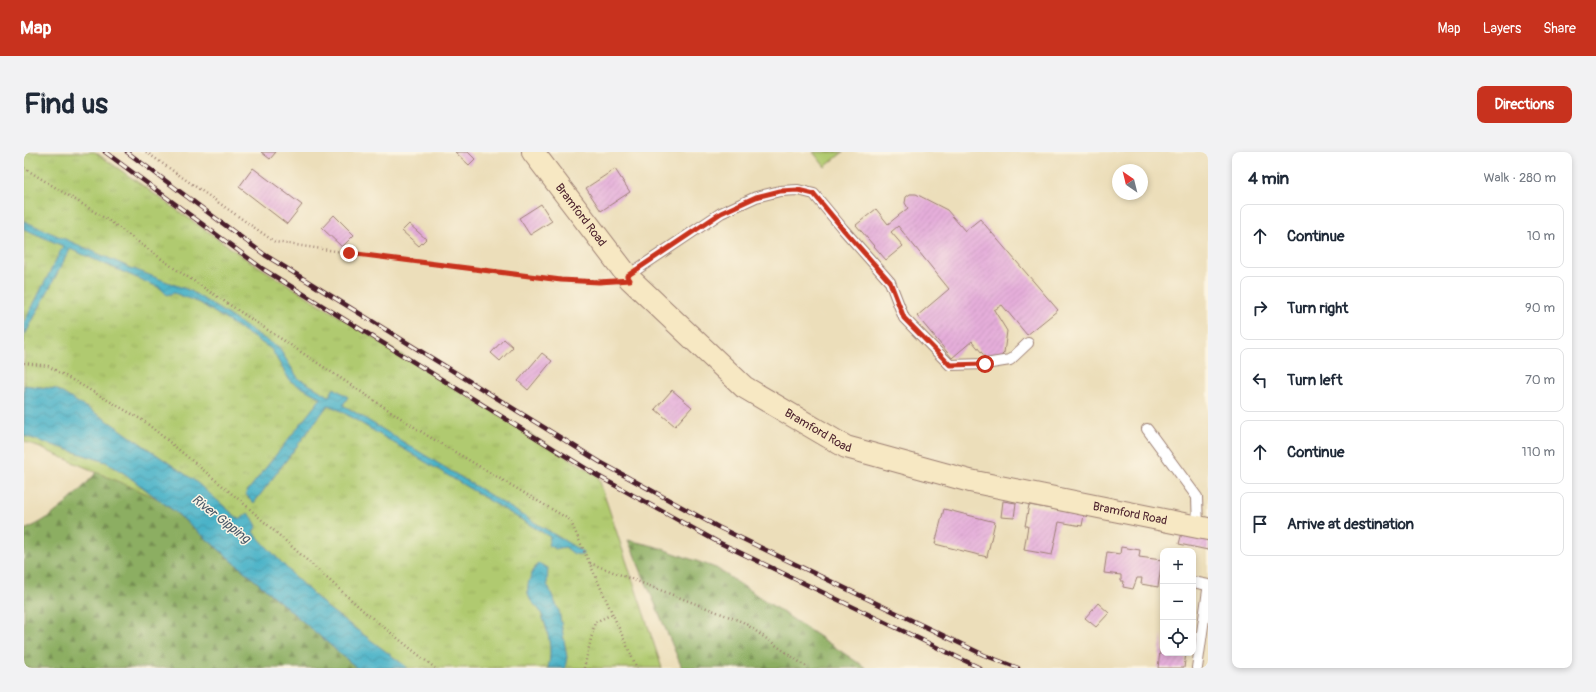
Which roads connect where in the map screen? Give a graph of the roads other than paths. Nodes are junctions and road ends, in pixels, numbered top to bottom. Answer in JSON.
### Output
{"nodes":[{"id":1,"x":533,"y":152,"type":"edge"},
{"id":2,"x":628,"y":278,"type":"junction"},
{"id":3,"x":1028,"y":343,"type":"dead end"},
{"id":4,"x":1147,"y":429,"type":"dead end"},
{"id":5,"x":1203,"y":528,"type":"edge"},
{"id":6,"x":1196,"y":583,"type":"edge"},
{"id":7,"x":1208,"y":585,"type":"edge"},
{"id":8,"x":1208,"y":590,"type":"edge"},
{"id":9,"x":1198,"y":668,"type":"edge"}],
"edges":[{"from":1,"to":2,"type":"main road","name":"Bramford Road"},
{"from":2,"to":3,"type":"lane"},
{"from":2,"to":5,"type":"main road","name":"Bramford Road"},
{"from":4,"to":5,"type":"lane"},
{"from":6,"to":7,"type":"lane"},
{"from":8,"to":9,"type":"lane"}]}
